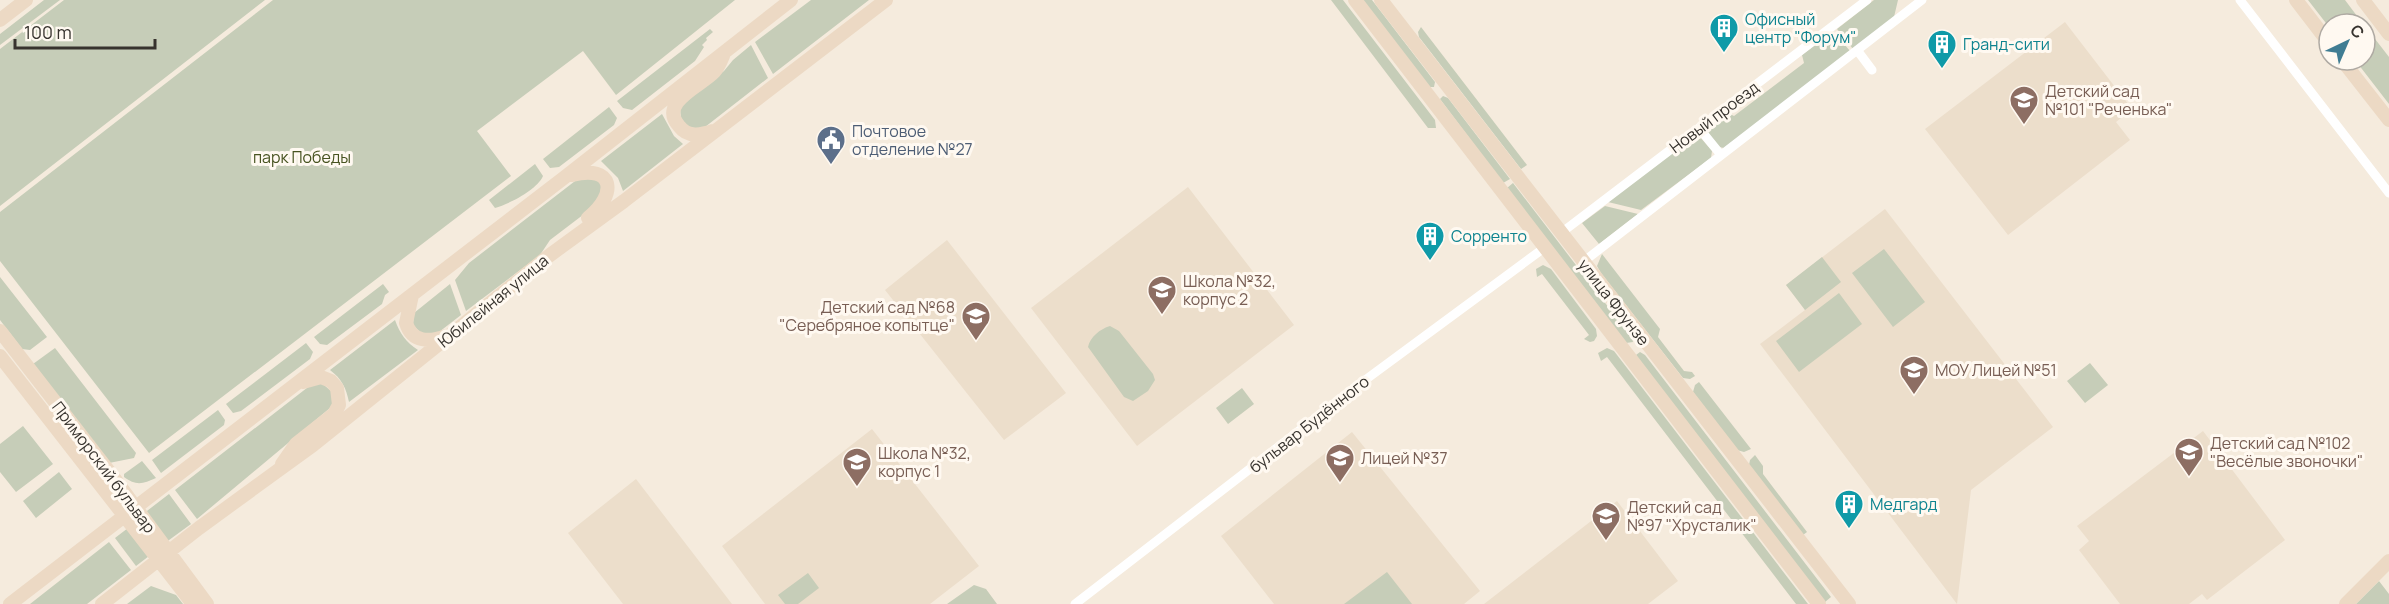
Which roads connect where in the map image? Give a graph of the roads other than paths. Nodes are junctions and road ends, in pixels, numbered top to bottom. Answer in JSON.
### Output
{"nodes":[{"id":1,"x":26,"y":0,"type":"edge"},
{"id":2,"x":791,"y":0,"type":"edge"},
{"id":3,"x":886,"y":0,"type":"edge"},
{"id":4,"x":1355,"y":0,"type":"edge"},
{"id":5,"x":1381,"y":0,"type":"edge"},
{"id":6,"x":1866,"y":0,"type":"edge"},
{"id":7,"x":1922,"y":0,"type":"edge"},
{"id":8,"x":2240,"y":0,"type":"edge"},
{"id":9,"x":2296,"y":0,"type":"edge"},
{"id":10,"x":2363,"y":0,"type":"edge"},
{"id":11,"x":0,"y":20,"type":"edge"},
{"id":12,"x":2317,"y":27,"type":"edge"},
{"id":13,"x":2389,"y":34,"type":"edge"},
{"id":14,"x":727,"y":49,"type":"junction"},
{"id":15,"x":1857,"y":50,"type":"junction"},
{"id":16,"x":1872,"y":70,"type":"dead end"},
{"id":17,"x":2351,"y":72,"type":"edge"},
{"id":18,"x":1447,"y":86,"type":"junction"},
{"id":19,"x":1431,"y":98,"type":"junction"},
{"id":20,"x":2389,"y":120,"type":"edge"},
{"id":21,"x":1699,"y":128,"type":"junction"},
{"id":22,"x":716,"y":130,"type":"junction"},
{"id":23,"x":1721,"y":155,"type":"junction"},
{"id":24,"x":566,"y":177,"type":"junction"},
{"id":25,"x":2389,"y":193,"type":"edge"},
{"id":26,"x":1561,"y":233,"type":"junction"},
{"id":27,"x":1544,"y":248,"type":"junction"},
{"id":28,"x":550,"y":255,"type":"junction"},
{"id":29,"x":1583,"y":262,"type":"junction"},
{"id":30,"x":412,"y":295,"type":"junction"},
{"id":31,"x":0,"y":331,"type":"edge"},
{"id":32,"x":452,"y":334,"type":"junction"},
{"id":33,"x":1643,"y":339,"type":"junction"},
{"id":34,"x":1626,"y":353,"type":"junction"},
{"id":35,"x":0,"y":356,"type":"edge"},
{"id":36,"x":292,"y":386,"type":"junction"},
{"id":37,"x":276,"y":474,"type":"junction"},
{"id":38,"x":129,"y":511,"type":"junction"},
{"id":39,"x":164,"y":556,"type":"junction"},
{"id":40,"x":2389,"y":561,"type":"edge"},
{"id":41,"x":10,"y":604,"type":"edge"},
{"id":42,"x":102,"y":604,"type":"edge"},
{"id":43,"x":193,"y":604,"type":"edge"},
{"id":44,"x":207,"y":604,"type":"edge"},
{"id":45,"x":1075,"y":604,"type":"edge"},
{"id":46,"x":1818,"y":604,"type":"edge"},
{"id":47,"x":1849,"y":604,"type":"edge"},
{"id":48,"x":2346,"y":604,"type":"edge"}],
"edges":[{"from":1,"to":11,"type":"main road"},
{"from":2,"to":14,"type":"main road"},
{"from":3,"to":22,"type":"main road","name":"Юбилейная улица"},
{"from":4,"to":19,"type":"main road","name":"улица Фрунзе"},
{"from":5,"to":18,"type":"main road","name":"улица Фрунзе"},
{"from":6,"to":21,"type":"street","name":"Новый проезд"},
{"from":7,"to":15,"type":"street","name":"Новый проезд"},
{"from":8,"to":25,"type":"street"},
{"from":9,"to":12,"type":"main road"},
{"from":10,"to":13,"type":"main road"},
{"from":14,"to":22,"type":"main road"},
{"from":14,"to":24,"type":"main road"},
{"from":15,"to":16,"type":"street"},
{"from":15,"to":23,"type":"street","name":"Новый проезд"},
{"from":17,"to":20,"type":"main road"},
{"from":18,"to":19,"type":"main road"},
{"from":18,"to":26,"type":"main road","name":"улица Фрунзе"},
{"from":19,"to":27,"type":"main road","name":"улица Фрунзе"},
{"from":21,"to":23,"type":"street"},
{"from":21,"to":26,"type":"street","name":"Новый проезд"},
{"from":22,"to":28,"type":"main road","name":"Юбилейная улица"},
{"from":23,"to":29,"type":"street","name":"Новый проезд"},
{"from":24,"to":28,"type":"main road"},
{"from":24,"to":30,"type":"main road"},
{"from":26,"to":29,"type":"main road","name":"улица Фрунзе"},
{"from":27,"to":34,"type":"main road","name":"улица Фрунзе"},
{"from":27,"to":45,"type":"street","name":"бульвар Будённого"},
{"from":28,"to":32,"type":"main road","name":"Юбилейная улица"},
{"from":29,"to":33,"type":"main road","name":"улица Фрунзе"},
{"from":30,"to":32,"type":"main road"},
{"from":30,"to":36,"type":"main road"},
{"from":31,"to":38,"type":"main road","name":"Приморский бульвар"},
{"from":32,"to":37,"type":"main road","name":"Юбилейная улица"},
{"from":33,"to":34,"type":"main road"},
{"from":33,"to":47,"type":"main road","name":"улица Фрунзе"},
{"from":34,"to":46,"type":"main road","name":"улица Фрунзе"},
{"from":35,"to":38,"type":"main road"},
{"from":36,"to":37,"type":"main road"},
{"from":36,"to":38,"type":"main road"},
{"from":37,"to":39,"type":"main road","name":"Юбилейная улица"},
{"from":38,"to":39,"type":"main road","name":"Приморский бульвар"},
{"from":38,"to":41,"type":"main road"},
{"from":39,"to":42,"type":"main road","name":"Юбилейная улица"},
{"from":39,"to":43,"type":"main road"},
{"from":39,"to":44,"type":"main road","name":"Приморский бульвар"},
{"from":40,"to":48,"type":"main road"}]}
